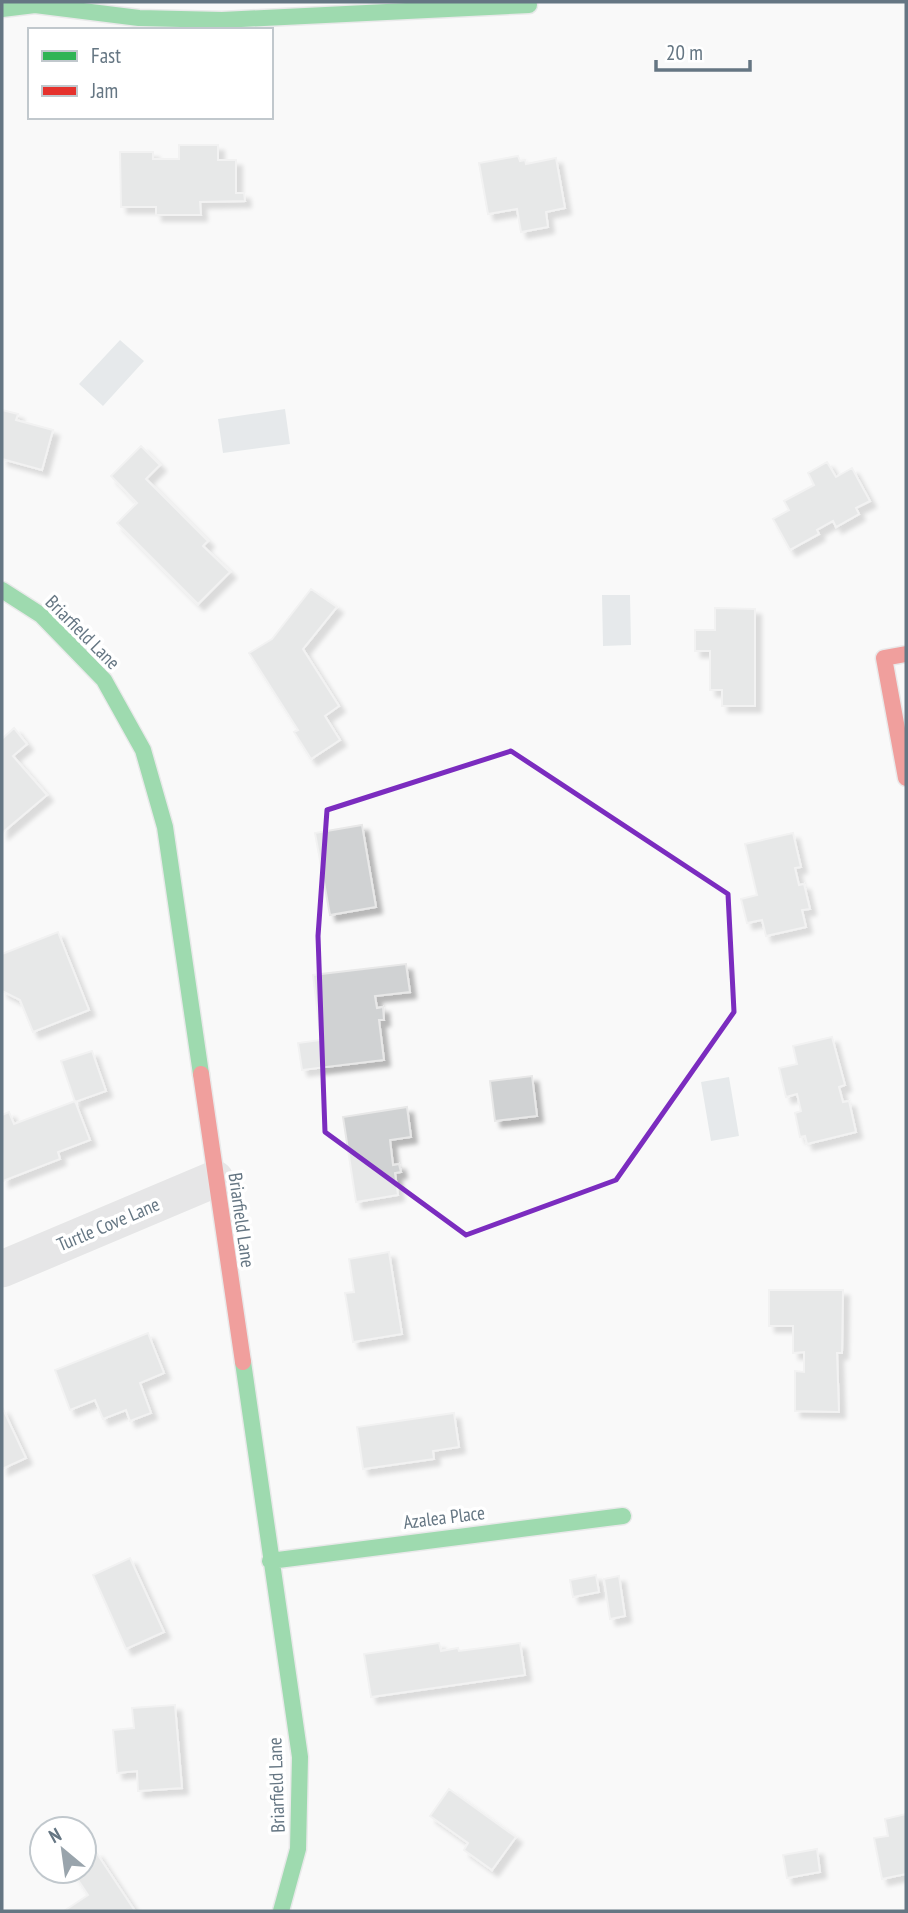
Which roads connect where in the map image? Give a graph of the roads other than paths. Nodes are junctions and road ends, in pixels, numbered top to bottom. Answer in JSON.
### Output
{"nodes":[{"id":1,"x":529,"y":5,"type":"dead end"},
{"id":2,"x":2,"y":9,"type":"edge"},
{"id":3,"x":2,"y":590,"type":"edge"},
{"id":4,"x":906,"y":654,"type":"edge"},
{"id":5,"x":906,"y":778,"type":"edge"},
{"id":6,"x":215,"y":1179,"type":"junction"},
{"id":7,"x":2,"y":1269,"type":"edge"},
{"id":8,"x":623,"y":1516,"type":"dead end"},
{"id":9,"x":270,"y":1561,"type":"junction"},
{"id":10,"x":281,"y":1911,"type":"edge"}],
"edges":[{"from":1,"to":2,"type":"street"},
{"from":3,"to":6,"type":"street","name":"Briarfield Lane"},
{"from":4,"to":5,"type":"street"},
{"from":6,"to":7,"type":"street","name":"Turtle Cove Lane"},
{"from":6,"to":9,"type":"street","name":"Briarfield Lane"},
{"from":8,"to":9,"type":"street","name":"Azalea Place"},
{"from":9,"to":10,"type":"street","name":"Briarfield Lane"}]}
